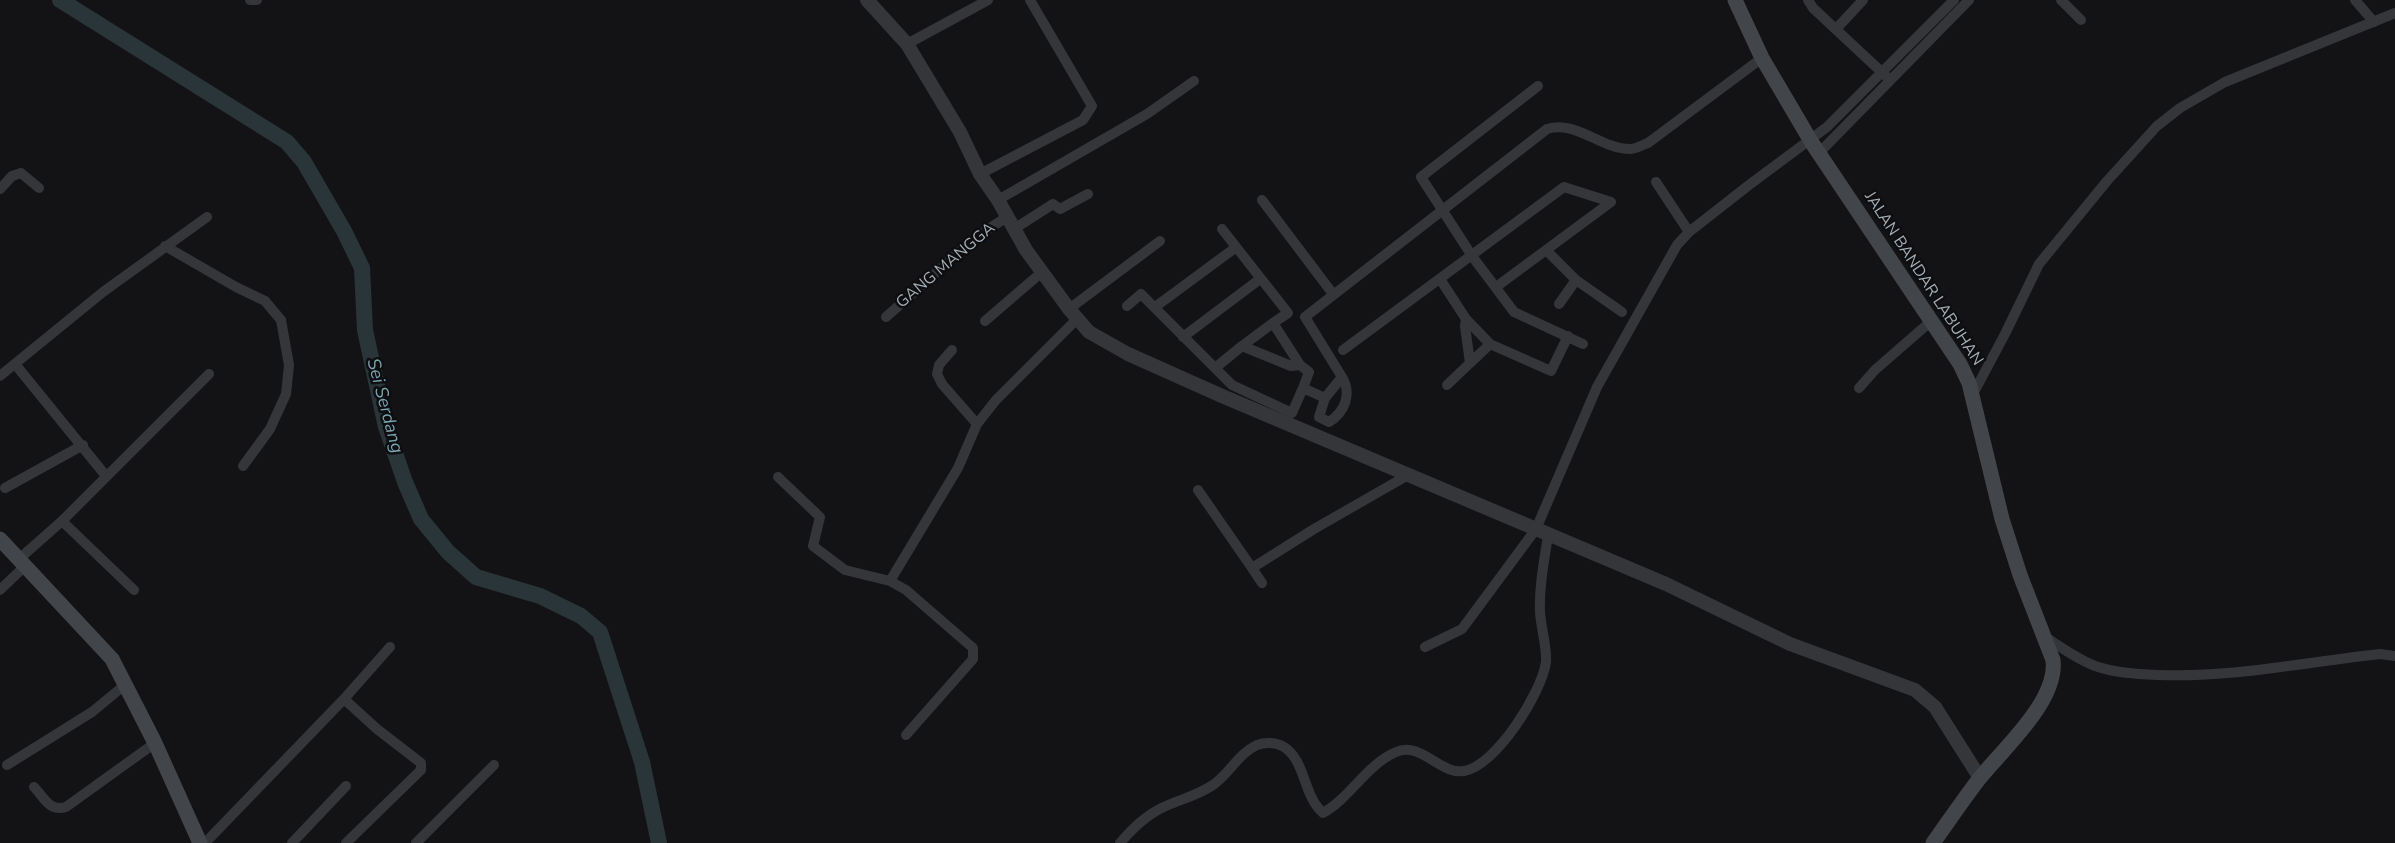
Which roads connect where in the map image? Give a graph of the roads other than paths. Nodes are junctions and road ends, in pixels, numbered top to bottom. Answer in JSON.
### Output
{"nodes":[{"id":1,"x":250,"y":0,"type":"edge"},
{"id":2,"x":257,"y":0,"type":"edge"},
{"id":3,"x":867,"y":0,"type":"edge"},
{"id":4,"x":988,"y":0,"type":"edge"},
{"id":5,"x":1030,"y":0,"type":"edge"},
{"id":6,"x":1808,"y":0,"type":"edge"},
{"id":7,"x":1863,"y":0,"type":"edge"},
{"id":8,"x":1954,"y":0,"type":"edge"},
{"id":9,"x":1969,"y":0,"type":"edge"},
{"id":10,"x":2061,"y":0,"type":"edge"},
{"id":11,"x":2355,"y":0,"type":"edge"},
{"id":12,"x":1738,"y":1,"type":"edge"},
{"id":13,"x":2395,"y":13,"type":"edge"},
{"id":14,"x":2081,"y":20,"type":"dead end"},
{"id":15,"x":2374,"y":22,"type":"junction"},
{"id":16,"x":1837,"y":28,"type":"junction"},
{"id":17,"x":907,"y":44,"type":"junction"},
{"id":18,"x":1762,"y":58,"type":"junction"},
{"id":19,"x":1887,"y":76,"type":"junction"},
{"id":20,"x":1194,"y":81,"type":"dead end"},
{"id":21,"x":1538,"y":86,"type":"dead end"},
{"id":22,"x":1849,"y":113,"type":"junction"},
{"id":23,"x":1814,"y":147,"type":"junction"},
{"id":24,"x":980,"y":174,"type":"junction"},
{"id":25,"x":1656,"y":182,"type":"dead end"},
{"id":26,"x":39,"y":188,"type":"dead end"},
{"id":27,"x":0,"y":189,"type":"edge"},
{"id":28,"x":1088,"y":194,"type":"dead end"},
{"id":29,"x":998,"y":200,"type":"junction"},
{"id":30,"x":1262,"y":200,"type":"dead end"},
{"id":31,"x":1442,"y":208,"type":"junction"},
{"id":32,"x":1007,"y":216,"type":"junction"},
{"id":33,"x":207,"y":217,"type":"dead end"},
{"id":34,"x":1014,"y":229,"type":"junction"},
{"id":35,"x":1222,"y":229,"type":"dead end"},
{"id":36,"x":1689,"y":232,"type":"junction"},
{"id":37,"x":1160,"y":241,"type":"dead end"},
{"id":38,"x":165,"y":246,"type":"junction"},
{"id":39,"x":1235,"y":248,"type":"junction"},
{"id":40,"x":1546,"y":250,"type":"junction"},
{"id":41,"x":1472,"y":256,"type":"junction"},
{"id":42,"x":1042,"y":272,"type":"junction"},
{"id":43,"x":1260,"y":279,"type":"junction"},
{"id":44,"x":1440,"y":279,"type":"junction"},
{"id":45,"x":1576,"y":280,"type":"junction"},
{"id":46,"x":1496,"y":287,"type":"junction"},
{"id":47,"x":1333,"y":294,"type":"junction"},
{"id":48,"x":1559,"y":304,"type":"dead end"},
{"id":49,"x":1127,"y":306,"type":"dead end"},
{"id":50,"x":1155,"y":307,"type":"junction"},
{"id":51,"x":1622,"y":312,"type":"dead end"},
{"id":52,"x":1073,"y":314,"type":"junction"},
{"id":53,"x":886,"y":317,"type":"dead end"},
{"id":54,"x":1466,"y":319,"type":"junction"},
{"id":55,"x":986,"y":321,"type":"dead end"},
{"id":56,"x":1930,"y":322,"type":"junction"},
{"id":57,"x":1273,"y":323,"type":"junction"},
{"id":58,"x":1568,"y":336,"type":"junction"},
{"id":59,"x":1184,"y":337,"type":"junction"},
{"id":60,"x":1490,"y":344,"type":"junction"},
{"id":61,"x":1583,"y":344,"type":"dead end"},
{"id":62,"x":1242,"y":346,"type":"junction"},
{"id":63,"x":952,"y":350,"type":"dead end"},
{"id":64,"x":1343,"y":350,"type":"dead end"},
{"id":65,"x":1470,"y":363,"type":"junction"},
{"id":66,"x":15,"y":364,"type":"junction"},
{"id":67,"x":1300,"y":365,"type":"junction"},
{"id":68,"x":1215,"y":368,"type":"junction"},
{"id":69,"x":209,"y":374,"type":"dead end"},
{"id":70,"x":0,"y":376,"type":"edge"},
{"id":71,"x":1342,"y":377,"type":"junction"},
{"id":72,"x":1447,"y":385,"type":"dead end"},
{"id":73,"x":1303,"y":388,"type":"junction"},
{"id":74,"x":1859,"y":388,"type":"dead end"},
{"id":75,"x":1973,"y":394,"type":"junction"},
{"id":76,"x":1325,"y":398,"type":"junction"},
{"id":77,"x":1324,"y":420,"type":"junction"},
{"id":78,"x":977,"y":424,"type":"junction"},
{"id":79,"x":1317,"y":435,"type":"junction"},
{"id":80,"x":83,"y":445,"type":"junction"},
{"id":81,"x":243,"y":466,"type":"dead end"},
{"id":82,"x":1410,"y":474,"type":"junction"},
{"id":83,"x":106,"y":476,"type":"junction"},
{"id":84,"x":778,"y":477,"type":"dead end"},
{"id":85,"x":5,"y":488,"type":"dead end"},
{"id":86,"x":1198,"y":490,"type":"dead end"},
{"id":87,"x":62,"y":521,"type":"junction"},
{"id":88,"x":1536,"y":529,"type":"junction"},
{"id":89,"x":1548,"y":536,"type":"junction"},
{"id":90,"x":0,"y":538,"type":"edge"},
{"id":91,"x":22,"y":563,"type":"junction"},
{"id":92,"x":1252,"y":568,"type":"junction"},
{"id":93,"x":890,"y":581,"type":"junction"},
{"id":94,"x":1262,"y":583,"type":"dead end"},
{"id":95,"x":0,"y":590,"type":"edge"},
{"id":96,"x":134,"y":590,"type":"dead end"},
{"id":97,"x":2044,"y":636,"type":"junction"},
{"id":98,"x":390,"y":647,"type":"dead end"},
{"id":99,"x":1425,"y":647,"type":"dead end"},
{"id":100,"x":2395,"y":656,"type":"edge"},
{"id":101,"x":126,"y":684,"type":"junction"},
{"id":102,"x":344,"y":699,"type":"junction"},
{"id":103,"x":906,"y":735,"type":"dead end"},
{"id":104,"x":155,"y":743,"type":"junction"},
{"id":105,"x":7,"y":765,"type":"dead end"},
{"id":106,"x":494,"y":765,"type":"dead end"},
{"id":107,"x":1980,"y":778,"type":"junction"},
{"id":108,"x":346,"y":786,"type":"dead end"},
{"id":109,"x":34,"y":787,"type":"dead end"},
{"id":110,"x":200,"y":843,"type":"edge"},
{"id":111,"x":205,"y":843,"type":"edge"},
{"id":112,"x":292,"y":843,"type":"edge"},
{"id":113,"x":346,"y":843,"type":"edge"},
{"id":114,"x":416,"y":843,"type":"edge"},
{"id":115,"x":1120,"y":843,"type":"edge"},
{"id":116,"x":1933,"y":843,"type":"edge"}],
"edges":[{"from":1,"to":2,"type":"street"},
{"from":3,"to":17,"type":"street"},
{"from":4,"to":17,"type":"street"},
{"from":5,"to":24,"type":"street"},
{"from":6,"to":16,"type":"street"},
{"from":7,"to":16,"type":"street"},
{"from":8,"to":19,"type":"street"},
{"from":9,"to":19,"type":"street"},
{"from":10,"to":14,"type":"street"},
{"from":11,"to":15,"type":"street"},
{"from":12,"to":18,"type":"main road","name":"JALAN BANDAR LABUHAN"},
{"from":13,"to":15,"type":"street"},
{"from":15,"to":75,"type":"street"},
{"from":16,"to":19,"type":"street"},
{"from":17,"to":24,"type":"street"},
{"from":18,"to":23,"type":"main road","name":"JALAN BANDAR LABUHAN"},
{"from":18,"to":31,"type":"street"},
{"from":19,"to":22,"type":"street"},
{"from":20,"to":29,"type":"street"},
{"from":21,"to":31,"type":"street"},
{"from":22,"to":23,"type":"street"},
{"from":22,"to":23,"type":"street"},
{"from":23,"to":36,"type":"street"},
{"from":23,"to":56,"type":"main road","name":"JALAN BANDAR LABUHAN"},
{"from":24,"to":29,"type":"street"},
{"from":25,"to":36,"type":"street"},
{"from":26,"to":27,"type":"street"},
{"from":28,"to":34,"type":"street"},
{"from":29,"to":32,"type":"street"},
{"from":30,"to":47,"type":"street"},
{"from":31,"to":41,"type":"street"},
{"from":31,"to":47,"type":"street"},
{"from":32,"to":34,"type":"street"},
{"from":32,"to":53,"type":"street","name":"GANG MANGGA"},
{"from":33,"to":38,"type":"street"},
{"from":34,"to":42,"type":"street"},
{"from":35,"to":39,"type":"street"},
{"from":36,"to":88,"type":"street"},
{"from":37,"to":52,"type":"street"},
{"from":38,"to":66,"type":"street"},
{"from":38,"to":81,"type":"street"},
{"from":39,"to":43,"type":"street"},
{"from":39,"to":50,"type":"street"},
{"from":40,"to":41,"type":"street"},
{"from":40,"to":45,"type":"street"},
{"from":40,"to":46,"type":"street"},
{"from":41,"to":44,"type":"street"},
{"from":41,"to":46,"type":"street"},
{"from":42,"to":52,"type":"street"},
{"from":42,"to":55,"type":"street"},
{"from":43,"to":57,"type":"street"},
{"from":43,"to":59,"type":"street"},
{"from":44,"to":54,"type":"street"},
{"from":44,"to":64,"type":"street"},
{"from":45,"to":48,"type":"street"},
{"from":45,"to":51,"type":"street"},
{"from":46,"to":58,"type":"street"},
{"from":47,"to":71,"type":"street"},
{"from":49,"to":50,"type":"street"},
{"from":50,"to":59,"type":"street"},
{"from":52,"to":78,"type":"street"},
{"from":52,"to":79,"type":"street"},
{"from":54,"to":60,"type":"street"},
{"from":54,"to":65,"type":"street"},
{"from":56,"to":74,"type":"street"},
{"from":56,"to":75,"type":"main road","name":"JALAN BANDAR LABUHAN"},
{"from":57,"to":62,"type":"street"},
{"from":57,"to":67,"type":"street"},
{"from":58,"to":60,"type":"street"},
{"from":58,"to":61,"type":"street"},
{"from":59,"to":68,"type":"street"},
{"from":60,"to":65,"type":"street"},
{"from":62,"to":67,"type":"street"},
{"from":62,"to":68,"type":"street"},
{"from":63,"to":78,"type":"street"},
{"from":65,"to":72,"type":"street"},
{"from":66,"to":70,"type":"street"},
{"from":66,"to":80,"type":"street"},
{"from":67,"to":73,"type":"street"},
{"from":68,"to":73,"type":"street"},
{"from":69,"to":83,"type":"street"},
{"from":71,"to":76,"type":"street"},
{"from":71,"to":77,"type":"street"},
{"from":73,"to":76,"type":"street"},
{"from":75,"to":97,"type":"main road","name":"JALAN BANDAR LABUHAN"},
{"from":76,"to":77,"type":"street"},
{"from":77,"to":79,"type":"street"},
{"from":78,"to":93,"type":"street"},
{"from":79,"to":82,"type":"street"},
{"from":80,"to":83,"type":"street"},
{"from":80,"to":85,"type":"street"},
{"from":82,"to":88,"type":"street"},
{"from":82,"to":92,"type":"street"},
{"from":83,"to":87,"type":"street"},
{"from":84,"to":93,"type":"street"},
{"from":86,"to":92,"type":"street"},
{"from":87,"to":91,"type":"street"},
{"from":87,"to":96,"type":"street"},
{"from":88,"to":89,"type":"street"},
{"from":88,"to":99,"type":"street"},
{"from":89,"to":107,"type":"street"},
{"from":89,"to":115,"type":"street"},
{"from":90,"to":91,"type":"main road"},
{"from":91,"to":95,"type":"street"},
{"from":91,"to":101,"type":"main road"},
{"from":92,"to":94,"type":"street"},
{"from":93,"to":103,"type":"street"},
{"from":97,"to":100,"type":"street"},
{"from":97,"to":107,"type":"main road","name":"JALAN BANDAR LABUHAN"},
{"from":98,"to":102,"type":"street"},
{"from":101,"to":104,"type":"main road"},
{"from":101,"to":105,"type":"street"},
{"from":102,"to":111,"type":"street"},
{"from":102,"to":113,"type":"street"},
{"from":104,"to":109,"type":"street"},
{"from":104,"to":110,"type":"main road"},
{"from":106,"to":114,"type":"street"},
{"from":107,"to":116,"type":"main road","name":"JALAN BANDAR LABUHAN"},
{"from":108,"to":112,"type":"street"}]}
